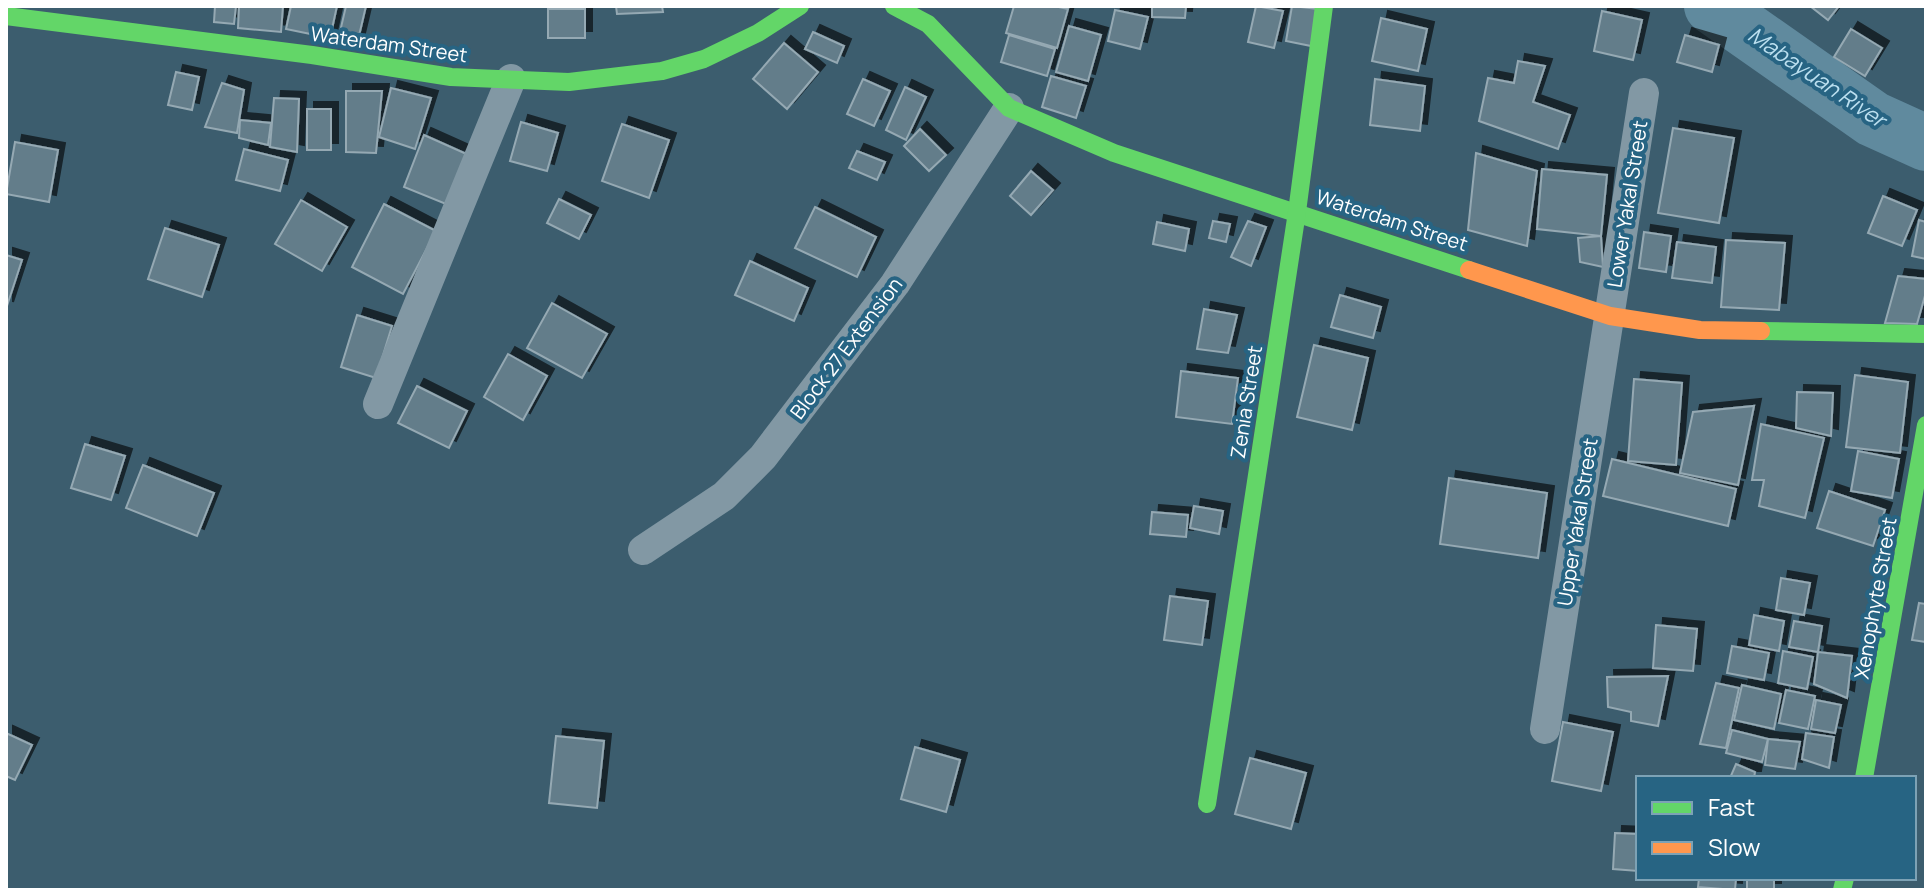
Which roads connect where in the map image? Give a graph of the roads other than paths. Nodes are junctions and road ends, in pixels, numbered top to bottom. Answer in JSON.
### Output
{"nodes":[{"id":1,"x":800,"y":6,"type":"edge"},
{"id":2,"x":894,"y":6,"type":"edge"},
{"id":3,"x":1324,"y":6,"type":"edge"},
{"id":4,"x":933,"y":15,"type":"edge"},
{"id":5,"x":6,"y":16,"type":"edge"},
{"id":6,"x":511,"y":79,"type":"junction"},
{"id":7,"x":1644,"y":93,"type":"dead end"},
{"id":8,"x":1009,"y":108,"type":"junction"},
{"id":9,"x":1297,"y":212,"type":"junction"},
{"id":10,"x":1610,"y":316,"type":"junction"},
{"id":11,"x":1926,"y":334,"type":"edge"},
{"id":12,"x":378,"y":404,"type":"dead end"},
{"id":13,"x":1926,"y":425,"type":"edge"},
{"id":14,"x":643,"y":550,"type":"dead end"},
{"id":15,"x":1545,"y":729,"type":"dead end"},
{"id":16,"x":1864,"y":776,"type":"edge"},
{"id":17,"x":1207,"y":804,"type":"dead end"}],
"edges":[{"from":1,"to":6,"type":"street","name":"Waterdam Street"},
{"from":2,"to":4,"type":"street","name":"Waterdam Street"},
{"from":3,"to":9,"type":"street","name":"Zenia Street"},
{"from":4,"to":8,"type":"street","name":"Waterdam Street"},
{"from":5,"to":6,"type":"street","name":"Waterdam Street"},
{"from":6,"to":12,"type":"street"},
{"from":7,"to":10,"type":"street","name":"Lower Yakal Street"},
{"from":8,"to":9,"type":"street","name":"Waterdam Street"},
{"from":8,"to":14,"type":"street","name":"Block 27 Extension"},
{"from":9,"to":10,"type":"street","name":"Waterdam Street"},
{"from":9,"to":17,"type":"street","name":"Zenia Street"},
{"from":10,"to":11,"type":"street","name":"Waterdam Street"},
{"from":10,"to":15,"type":"street","name":"Upper Yakal Street"},
{"from":13,"to":16,"type":"street","name":"Xenophyte Street"}]}
